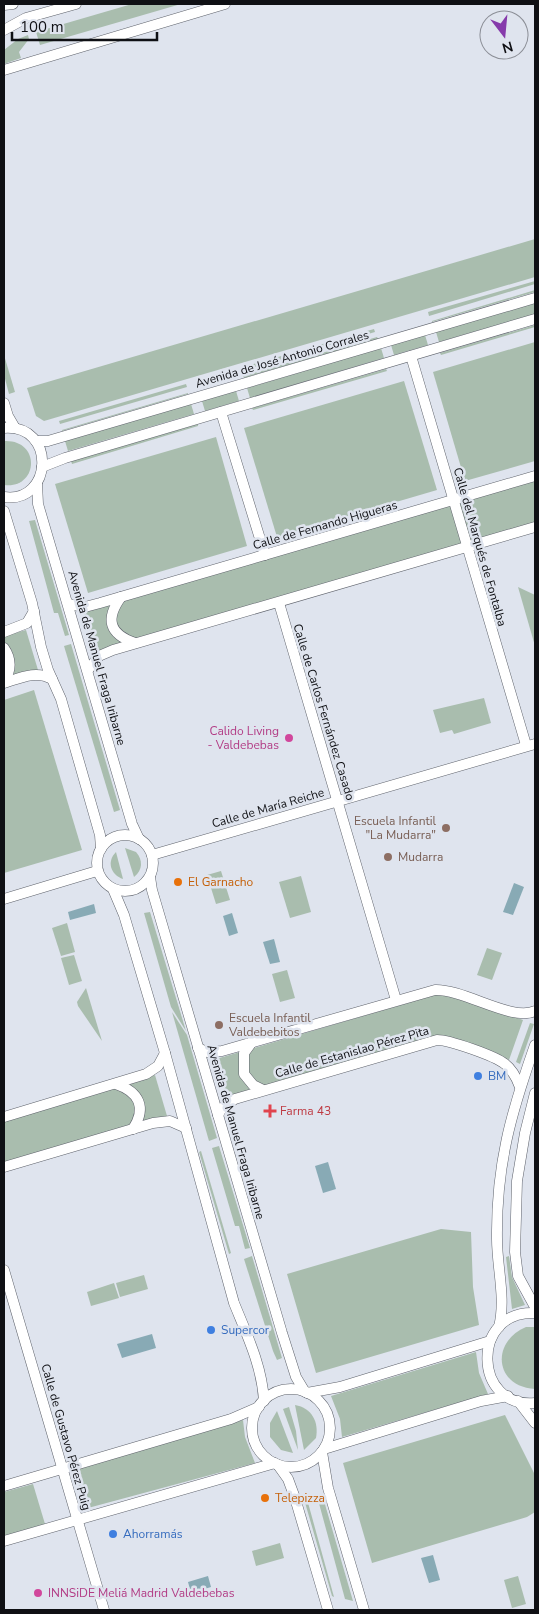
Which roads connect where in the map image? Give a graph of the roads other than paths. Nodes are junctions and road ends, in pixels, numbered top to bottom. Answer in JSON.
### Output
{"nodes":[{"id":1,"x":13,"y":4,"type":"edge"},
{"id":2,"x":76,"y":4,"type":"edge"},
{"id":3,"x":225,"y":4,"type":"edge"},
{"id":4,"x":4,"y":5,"type":"edge"},
{"id":5,"x":4,"y":30,"type":"edge"},
{"id":6,"x":4,"y":70,"type":"edge"},
{"id":7,"x":535,"y":298,"type":"edge"},
{"id":8,"x":535,"y":319,"type":"edge"},
{"id":9,"x":411,"y":356,"type":"junction"},
{"id":10,"x":4,"y":403,"type":"edge"},
{"id":11,"x":221,"y":412,"type":"junction"},
{"id":12,"x":4,"y":428,"type":"edge"},
{"id":13,"x":15,"y":428,"type":"junction"},
{"id":14,"x":36,"y":441,"type":"junction"},
{"id":15,"x":42,"y":468,"type":"junction"},
{"id":16,"x":535,"y":476,"type":"edge"},
{"id":17,"x":37,"y":483,"type":"junction"},
{"id":18,"x":4,"y":497,"type":"edge"},
{"id":19,"x":454,"y":500,"type":"junction"},
{"id":20,"x":4,"y":511,"type":"edge"},
{"id":21,"x":535,"y":527,"type":"edge"},
{"id":22,"x":467,"y":546,"type":"junction"},
{"id":23,"x":264,"y":555,"type":"junction"},
{"id":24,"x":121,"y":597,"type":"junction"},
{"id":25,"x":278,"y":603,"type":"junction"},
{"id":26,"x":68,"y":604,"type":"junction"},
{"id":27,"x":34,"y":611,"type":"junction"},
{"id":28,"x":4,"y":632,"type":"edge"},
{"id":29,"x":135,"y":644,"type":"junction"},
{"id":30,"x":4,"y":648,"type":"edge"},
{"id":31,"x":88,"y":670,"type":"junction"},
{"id":32,"x":52,"y":679,"type":"junction"},
{"id":33,"x":4,"y":681,"type":"edge"},
{"id":34,"x":530,"y":744,"type":"edge"},
{"id":35,"x":338,"y":802,"type":"junction"},
{"id":36,"x":139,"y":839,"type":"junction"},
{"id":37,"x":100,"y":849,"type":"junction"},
{"id":38,"x":152,"y":855,"type":"junction"},
{"id":39,"x":97,"y":871,"type":"junction"},
{"id":40,"x":150,"y":877,"type":"junction"},
{"id":41,"x":113,"y":889,"type":"junction"},
{"id":42,"x":4,"y":899,"type":"edge"},
{"id":43,"x":396,"y":1000,"type":"junction"},
{"id":44,"x":535,"y":1012,"type":"edge"},
{"id":45,"x":252,"y":1042,"type":"junction"},
{"id":46,"x":535,"y":1045,"type":"edge"},
{"id":47,"x":198,"y":1048,"type":"junction"},
{"id":48,"x":165,"y":1052,"type":"junction"},
{"id":49,"x":116,"y":1084,"type":"junction"},
{"id":50,"x":520,"y":1087,"type":"junction"},
{"id":51,"x":263,"y":1090,"type":"junction"},
{"id":52,"x":535,"y":1093,"type":"edge"},
{"id":53,"x":218,"y":1115,"type":"junction"},
{"id":54,"x":4,"y":1117,"type":"edge"},
{"id":55,"x":186,"y":1128,"type":"junction"},
{"id":56,"x":133,"y":1129,"type":"junction"},
{"id":57,"x":4,"y":1167,"type":"edge"},
{"id":58,"x":4,"y":1270,"type":"edge"},
{"id":59,"x":535,"y":1307,"type":"edge"},
{"id":60,"x":535,"y":1313,"type":"edge"},
{"id":61,"x":499,"y":1327,"type":"junction"},
{"id":62,"x":490,"y":1341,"type":"junction"},
{"id":63,"x":306,"y":1392,"type":"junction"},
{"id":64,"x":508,"y":1396,"type":"junction"},
{"id":65,"x":518,"y":1401,"type":"junction"},
{"id":66,"x":535,"y":1403,"type":"edge"},
{"id":67,"x":262,"y":1404,"type":"junction"},
{"id":68,"x":535,"y":1423,"type":"edge"},
{"id":69,"x":323,"y":1450,"type":"junction"},
{"id":70,"x":277,"y":1464,"type":"junction"},
{"id":71,"x":62,"y":1469,"type":"junction"},
{"id":72,"x":4,"y":1486,"type":"edge"},
{"id":73,"x":77,"y":1520,"type":"junction"},
{"id":74,"x":4,"y":1542,"type":"edge"},
{"id":75,"x":104,"y":1610,"type":"edge"},
{"id":76,"x":328,"y":1610,"type":"edge"},
{"id":77,"x":364,"y":1610,"type":"edge"}],
"edges":[{"from":1,"to":4,"type":"street"},
{"from":2,"to":5,"type":"street"},
{"from":3,"to":6,"type":"street"},
{"from":7,"to":14,"type":"street","name":"Avenida de José Antonio Corrales"},
{"from":8,"to":9,"type":"street"},
{"from":9,"to":11,"type":"street"},
{"from":9,"to":19,"type":"street","name":"Calle del Marqués de Fontalba"},
{"from":10,"to":13,"type":"street"},
{"from":11,"to":15,"type":"street"},
{"from":11,"to":23,"type":"street"},
{"from":12,"to":13,"type":"street"},
{"from":13,"to":14,"type":"street"},
{"from":14,"to":15,"type":"street"},
{"from":15,"to":17,"type":"street"},
{"from":16,"to":19,"type":"street","name":"Calle de Fernando Higueras"},
{"from":17,"to":18,"type":"street"},
{"from":17,"to":26,"type":"street","name":"Avenida de Manuel Fraga Iribarne"},
{"from":19,"to":22,"type":"street","name":"Calle del Marqués de Fontalba"},
{"from":19,"to":23,"type":"street","name":"Calle de Fernando Higueras"},
{"from":20,"to":27,"type":"street"},
{"from":21,"to":22,"type":"street"},
{"from":22,"to":25,"type":"street"},
{"from":22,"to":34,"type":"street","name":"Calle del Marqués de Fontalba"},
{"from":23,"to":24,"type":"street","name":"Calle de Fernando Higueras"},
{"from":24,"to":26,"type":"street","name":"Calle de Fernando Higueras"},
{"from":24,"to":29,"type":"street"},
{"from":25,"to":29,"type":"street"},
{"from":25,"to":35,"type":"street","name":"Calle de Carlos Fernández Casado"},
{"from":26,"to":31,"type":"street","name":"Avenida de Manuel Fraga Iribarne"},
{"from":27,"to":28,"type":"street"},
{"from":27,"to":32,"type":"street"},
{"from":29,"to":31,"type":"street"},
{"from":30,"to":33,"type":"street"},
{"from":31,"to":36,"type":"street","name":"Avenida de Manuel Fraga Iribarne"},
{"from":32,"to":33,"type":"street"},
{"from":32,"to":37,"type":"street"},
{"from":34,"to":35,"type":"street","name":"Calle de María Reiche"},
{"from":35,"to":38,"type":"street","name":"Calle de María Reiche"},
{"from":35,"to":43,"type":"street","name":"Calle de Carlos Fernández Casado"},
{"from":36,"to":37,"type":"street"},
{"from":36,"to":38,"type":"street"},
{"from":37,"to":39,"type":"street"},
{"from":38,"to":40,"type":"street"},
{"from":39,"to":41,"type":"street"},
{"from":39,"to":42,"type":"street"},
{"from":40,"to":41,"type":"street"},
{"from":40,"to":47,"type":"street","name":"Avenida de Manuel Fraga Iribarne"},
{"from":41,"to":48,"type":"street"},
{"from":43,"to":44,"type":"street"},
{"from":43,"to":45,"type":"street"},
{"from":45,"to":47,"type":"street"},
{"from":45,"to":51,"type":"street","name":"Calle de Estanislao Pérez Pita"},
{"from":46,"to":50,"type":"street"},
{"from":47,"to":53,"type":"street","name":"Avenida de Manuel Fraga Iribarne"},
{"from":48,"to":49,"type":"street"},
{"from":48,"to":55,"type":"street"},
{"from":49,"to":54,"type":"street"},
{"from":49,"to":56,"type":"street"},
{"from":50,"to":51,"type":"street","name":"Calle de Estanislao Pérez Pita"},
{"from":50,"to":61,"type":"street"},
{"from":51,"to":53,"type":"street","name":"Calle de Estanislao Pérez Pita"},
{"from":52,"to":59,"type":"street"},
{"from":53,"to":63,"type":"street","name":"Avenida de Manuel Fraga Iribarne"},
{"from":55,"to":56,"type":"street"},
{"from":55,"to":67,"type":"street"},
{"from":56,"to":57,"type":"street"},
{"from":58,"to":71,"type":"street","name":"Calle de Gustavo Pérez Puig"},
{"from":60,"to":61,"type":"street"},
{"from":61,"to":62,"type":"street"},
{"from":62,"to":63,"type":"street"},
{"from":62,"to":64,"type":"street"},
{"from":63,"to":67,"type":"street"},
{"from":63,"to":69,"type":"street"},
{"from":64,"to":65,"type":"street"},
{"from":64,"to":69,"type":"street"},
{"from":65,"to":66,"type":"street"},
{"from":65,"to":68,"type":"street"},
{"from":67,"to":70,"type":"street"},
{"from":67,"to":71,"type":"street"},
{"from":69,"to":70,"type":"street"},
{"from":69,"to":77,"type":"street"},
{"from":70,"to":73,"type":"street"},
{"from":70,"to":76,"type":"street"},
{"from":71,"to":72,"type":"street"},
{"from":71,"to":73,"type":"street","name":"Calle de Gustavo Pérez Puig"},
{"from":73,"to":74,"type":"street"},
{"from":73,"to":75,"type":"street","name":"Calle de Gustavo Pérez Puig"}]}
